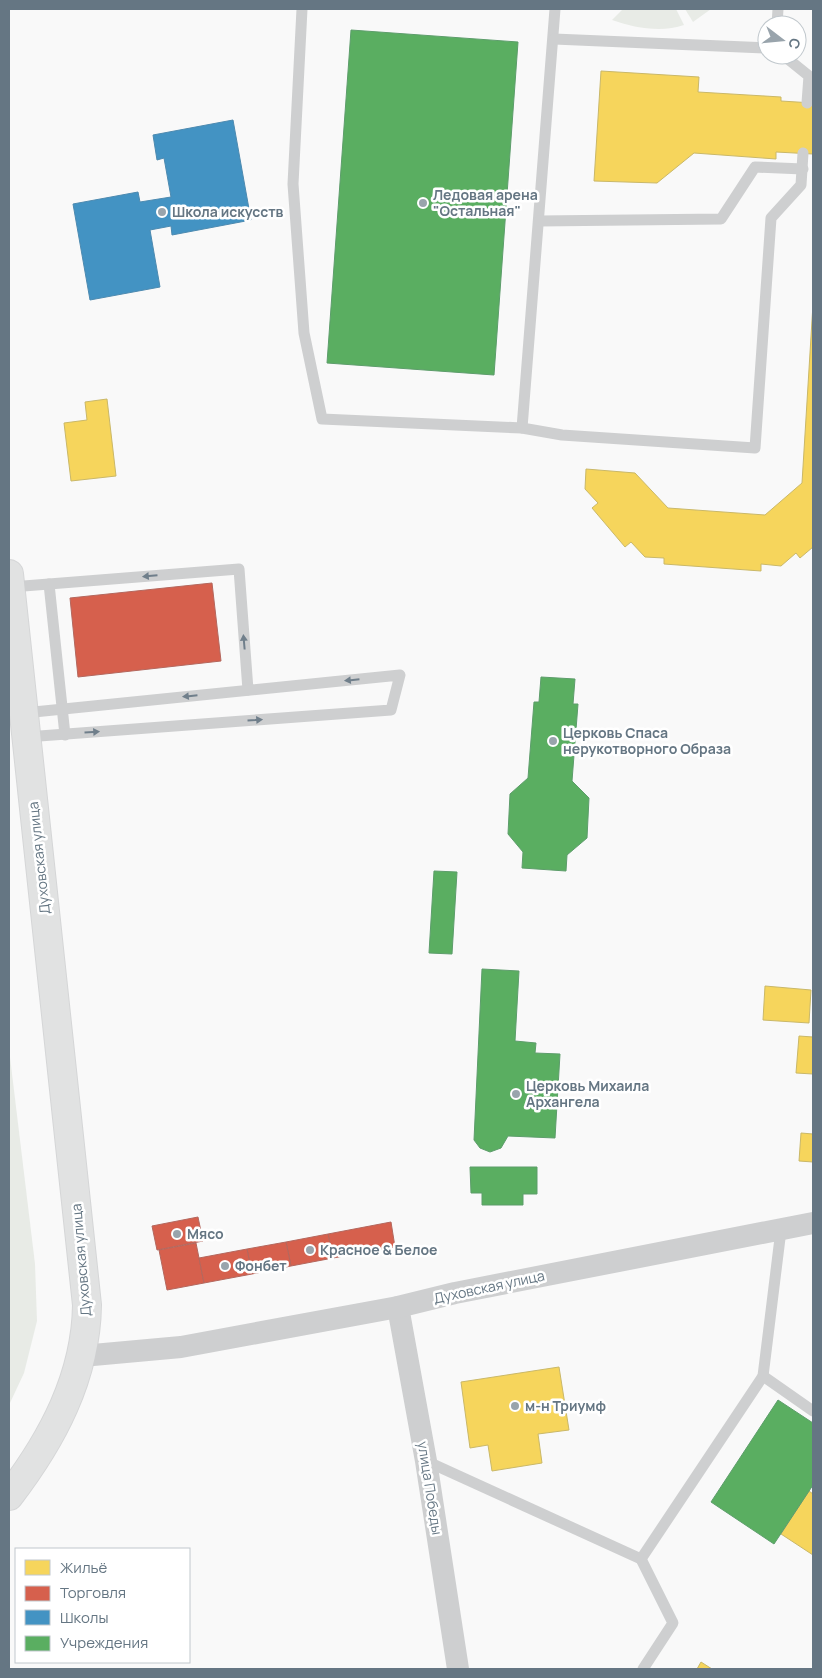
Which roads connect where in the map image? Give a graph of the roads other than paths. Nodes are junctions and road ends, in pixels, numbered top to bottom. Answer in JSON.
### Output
{"nodes":[{"id":1,"x":302,"y":9,"type":"edge"},
{"id":2,"x":555,"y":9,"type":"edge"},
{"id":3,"x":554,"y":39,"type":"junction"},
{"id":4,"x":757,"y":48,"type":"edge"},
{"id":5,"x":795,"y":65,"type":"edge"},
{"id":6,"x":807,"y":103,"type":"dead end"},
{"id":7,"x":803,"y":153,"type":"dead end"},
{"id":8,"x":802,"y":169,"type":"junction"},
{"id":9,"x":539,"y":221,"type":"junction"},
{"id":10,"x":522,"y":428,"type":"junction"},
{"id":11,"x":9,"y":580,"type":"edge"},
{"id":12,"x":49,"y":584,"type":"junction"},
{"id":13,"x":248,"y":690,"type":"junction"},
{"id":14,"x":62,"y":709,"type":"junction"},
{"id":15,"x":25,"y":725,"type":"junction"},
{"id":16,"x":65,"y":734,"type":"junction"},
{"id":17,"x":813,"y":1223,"type":"edge"},
{"id":18,"x":781,"y":1230,"type":"junction"},
{"id":19,"x":398,"y":1307,"type":"junction"},
{"id":20,"x":82,"y":1356,"type":"junction"},
{"id":21,"x":763,"y":1376,"type":"junction"},
{"id":22,"x":813,"y":1411,"type":"edge"},
{"id":23,"x":426,"y":1461,"type":"junction"},
{"id":24,"x":9,"y":1496,"type":"edge"},
{"id":25,"x":641,"y":1560,"type":"junction"},
{"id":26,"x":458,"y":1669,"type":"edge"},
{"id":27,"x":643,"y":1669,"type":"edge"}],
"edges":[{"from":1,"to":10,"type":"lane"},
{"from":2,"to":3,"type":"lane"},
{"from":3,"to":4,"type":"lane"},
{"from":3,"to":9,"type":"lane"},
{"from":5,"to":6,"type":"lane"},
{"from":7,"to":8,"type":"lane"},
{"from":8,"to":9,"type":"lane"},
{"from":8,"to":10,"type":"lane"},
{"from":9,"to":10,"type":"lane"},
{"from":11,"to":12,"type":"lane"},
{"from":11,"to":15,"type":"street","name":"Духовская улица"},
{"from":13,"to":12,"type":"lane","one_way":true},
{"from":12,"to":14,"type":"lane"},
{"from":13,"to":14,"type":"lane","one_way":true},
{"from":16,"to":13,"type":"lane","one_way":true},
{"from":14,"to":15,"type":"lane"},
{"from":14,"to":16,"type":"lane"},
{"from":15,"to":16,"type":"lane"},
{"from":15,"to":20,"type":"street","name":"Духовская улица"},
{"from":17,"to":18,"type":"street","name":"Духовская улица"},
{"from":18,"to":19,"type":"street","name":"Духовская улица"},
{"from":18,"to":21,"type":"lane"},
{"from":19,"to":20,"type":"street","name":"Духовская улица"},
{"from":19,"to":23,"type":"street","name":"улица Победы"},
{"from":20,"to":24,"type":"street"},
{"from":21,"to":22,"type":"lane"},
{"from":21,"to":25,"type":"lane"},
{"from":23,"to":25,"type":"lane"},
{"from":23,"to":26,"type":"street","name":"улица Победы"},
{"from":25,"to":27,"type":"lane"}]}
